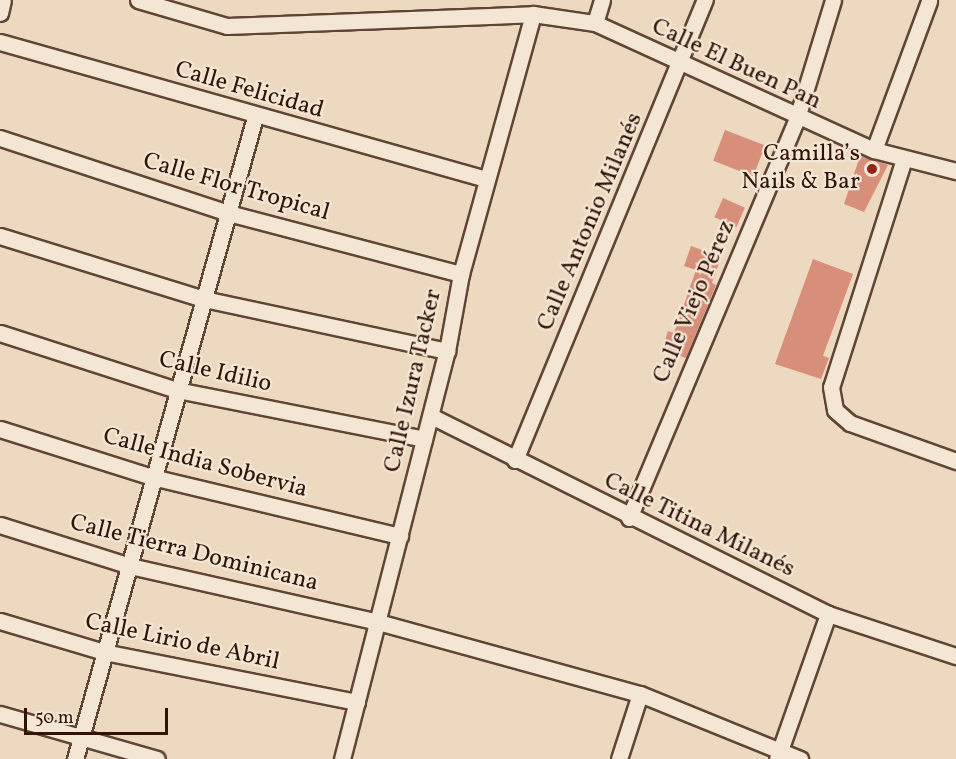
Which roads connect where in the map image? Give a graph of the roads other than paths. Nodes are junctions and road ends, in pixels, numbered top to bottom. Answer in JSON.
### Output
{"nodes":[{"id":1,"x":3,"y":0,"type":"edge"},
{"id":2,"x":138,"y":0,"type":"edge"},
{"id":3,"x":602,"y":0,"type":"edge"},
{"id":4,"x":705,"y":0,"type":"edge"},
{"id":5,"x":833,"y":0,"type":"edge"},
{"id":6,"x":929,"y":1,"type":"edge"},
{"id":7,"x":0,"y":13,"type":"edge"},
{"id":8,"x":532,"y":14,"type":"junction"},
{"id":9,"x":595,"y":23,"type":"junction"},
{"id":10,"x":0,"y":42,"type":"edge"},
{"id":11,"x":682,"y":64,"type":"junction"},
{"id":12,"x":255,"y":117,"type":"junction"},
{"id":13,"x":797,"y":118,"type":"junction"},
{"id":14,"x":0,"y":138,"type":"edge"},
{"id":15,"x":874,"y":150,"type":"junction"},
{"id":16,"x":903,"y":162,"type":"junction"},
{"id":17,"x":956,"y":171,"type":"edge"},
{"id":18,"x":486,"y":179,"type":"junction"},
{"id":19,"x":228,"y":213,"type":"junction"},
{"id":20,"x":0,"y":236,"type":"edge"},
{"id":21,"x":461,"y":274,"type":"junction"},
{"id":22,"x":204,"y":299,"type":"junction"},
{"id":23,"x":0,"y":333,"type":"edge"},
{"id":24,"x":447,"y":351,"type":"junction"},
{"id":25,"x":177,"y":390,"type":"junction"},
{"id":26,"x":430,"y":416,"type":"junction"},
{"id":27,"x":0,"y":429,"type":"edge"},
{"id":28,"x":424,"y":439,"type":"junction"},
{"id":29,"x":515,"y":460,"type":"junction"},
{"id":30,"x":956,"y":461,"type":"edge"},
{"id":31,"x":152,"y":477,"type":"junction"},
{"id":32,"x":629,"y":518,"type":"junction"},
{"id":33,"x":0,"y":525,"type":"edge"},
{"id":34,"x":400,"y":536,"type":"junction"},
{"id":35,"x":130,"y":566,"type":"junction"},
{"id":36,"x":828,"y":615,"type":"junction"},
{"id":37,"x":0,"y":621,"type":"edge"},
{"id":38,"x":378,"y":622,"type":"junction"},
{"id":39,"x":104,"y":652,"type":"junction"},
{"id":40,"x":956,"y":656,"type":"edge"},
{"id":41,"x":640,"y":694,"type":"junction"},
{"id":42,"x":357,"y":702,"type":"junction"},
{"id":43,"x":0,"y":714,"type":"edge"},
{"id":44,"x":81,"y":739,"type":"junction"},
{"id":45,"x":778,"y":755,"type":"edge"},
{"id":46,"x":75,"y":759,"type":"edge"},
{"id":47,"x":157,"y":759,"type":"edge"},
{"id":48,"x":342,"y":759,"type":"edge"},
{"id":49,"x":619,"y":759,"type":"edge"},
{"id":50,"x":800,"y":759,"type":"edge"}],
"edges":[{"from":1,"to":7,"type":"street"},
{"from":2,"to":8,"type":"street","name":"Calle El Buen Pan"},
{"from":3,"to":9,"type":"street"},
{"from":4,"to":11,"type":"street","name":"Calle Antonio Milanés"},
{"from":5,"to":13,"type":"street","name":"Calle Viejo Pérez"},
{"from":6,"to":15,"type":"street"},
{"from":8,"to":9,"type":"street","name":"Calle El Buen Pan"},
{"from":8,"to":18,"type":"street","name":"Calle Izura Tacker"},
{"from":9,"to":11,"type":"street","name":"Calle El Buen Pan"},
{"from":10,"to":12,"type":"street","name":"Calle Felicidad"},
{"from":11,"to":13,"type":"street","name":"Calle El Buen Pan"},
{"from":11,"to":29,"type":"street","name":"Calle Antonio Milanés"},
{"from":12,"to":18,"type":"street","name":"Calle Felicidad"},
{"from":12,"to":19,"type":"street"},
{"from":13,"to":15,"type":"street","name":"Calle El Buen Pan"},
{"from":13,"to":32,"type":"street","name":"Calle Viejo Pérez"},
{"from":14,"to":19,"type":"street","name":"Calle Flor Tropical"},
{"from":15,"to":16,"type":"street","name":"Calle El Buen Pan"},
{"from":16,"to":17,"type":"street","name":"Calle El Buen Pan"},
{"from":16,"to":30,"type":"street"},
{"from":18,"to":21,"type":"street","name":"Calle Izura Tacker"},
{"from":19,"to":21,"type":"street","name":"Calle Flor Tropical"},
{"from":19,"to":22,"type":"street"},
{"from":20,"to":22,"type":"street"},
{"from":21,"to":24,"type":"street","name":"Calle Izura Tacker"},
{"from":22,"to":24,"type":"street"},
{"from":22,"to":25,"type":"street"},
{"from":23,"to":25,"type":"street","name":"Calle Idilio"},
{"from":24,"to":26,"type":"street","name":"Calle Izura Tacker"},
{"from":25,"to":28,"type":"street","name":"Calle Idilio"},
{"from":25,"to":31,"type":"street"},
{"from":26,"to":28,"type":"street","name":"Calle Izura Tacker"},
{"from":26,"to":29,"type":"street","name":"Calle Titina Milanés"},
{"from":27,"to":31,"type":"street","name":"Calle India Sobervia"},
{"from":28,"to":34,"type":"street","name":"Calle Izura Tacker"},
{"from":29,"to":32,"type":"street","name":"Calle Titina Milanés"},
{"from":31,"to":34,"type":"street","name":"Calle India Sobervia"},
{"from":31,"to":35,"type":"street"},
{"from":32,"to":36,"type":"street","name":"Calle Titina Milanés"},
{"from":33,"to":35,"type":"street","name":"Calle Tierra Dominicana"},
{"from":34,"to":38,"type":"street","name":"Calle Izura Tacker"},
{"from":35,"to":38,"type":"street","name":"Calle Tierra Dominicana"},
{"from":35,"to":39,"type":"street"},
{"from":36,"to":40,"type":"street","name":"Calle Titina Milanés"},
{"from":36,"to":45,"type":"street"},
{"from":37,"to":39,"type":"street","name":"Calle Lirio de Abril"},
{"from":38,"to":41,"type":"street","name":"Calle Tierra Dominicana"},
{"from":38,"to":42,"type":"street","name":"Calle Izura Tacker"},
{"from":39,"to":42,"type":"street","name":"Calle Lirio de Abril"},
{"from":39,"to":44,"type":"street"},
{"from":41,"to":45,"type":"street","name":"Calle Tierra Dominicana"},
{"from":41,"to":49,"type":"street"},
{"from":42,"to":48,"type":"street","name":"Calle Izura Tacker"},
{"from":43,"to":44,"type":"street"},
{"from":44,"to":46,"type":"street"},
{"from":44,"to":47,"type":"street"},
{"from":45,"to":50,"type":"street","name":"Calle Tierra Dominicana"}]}
